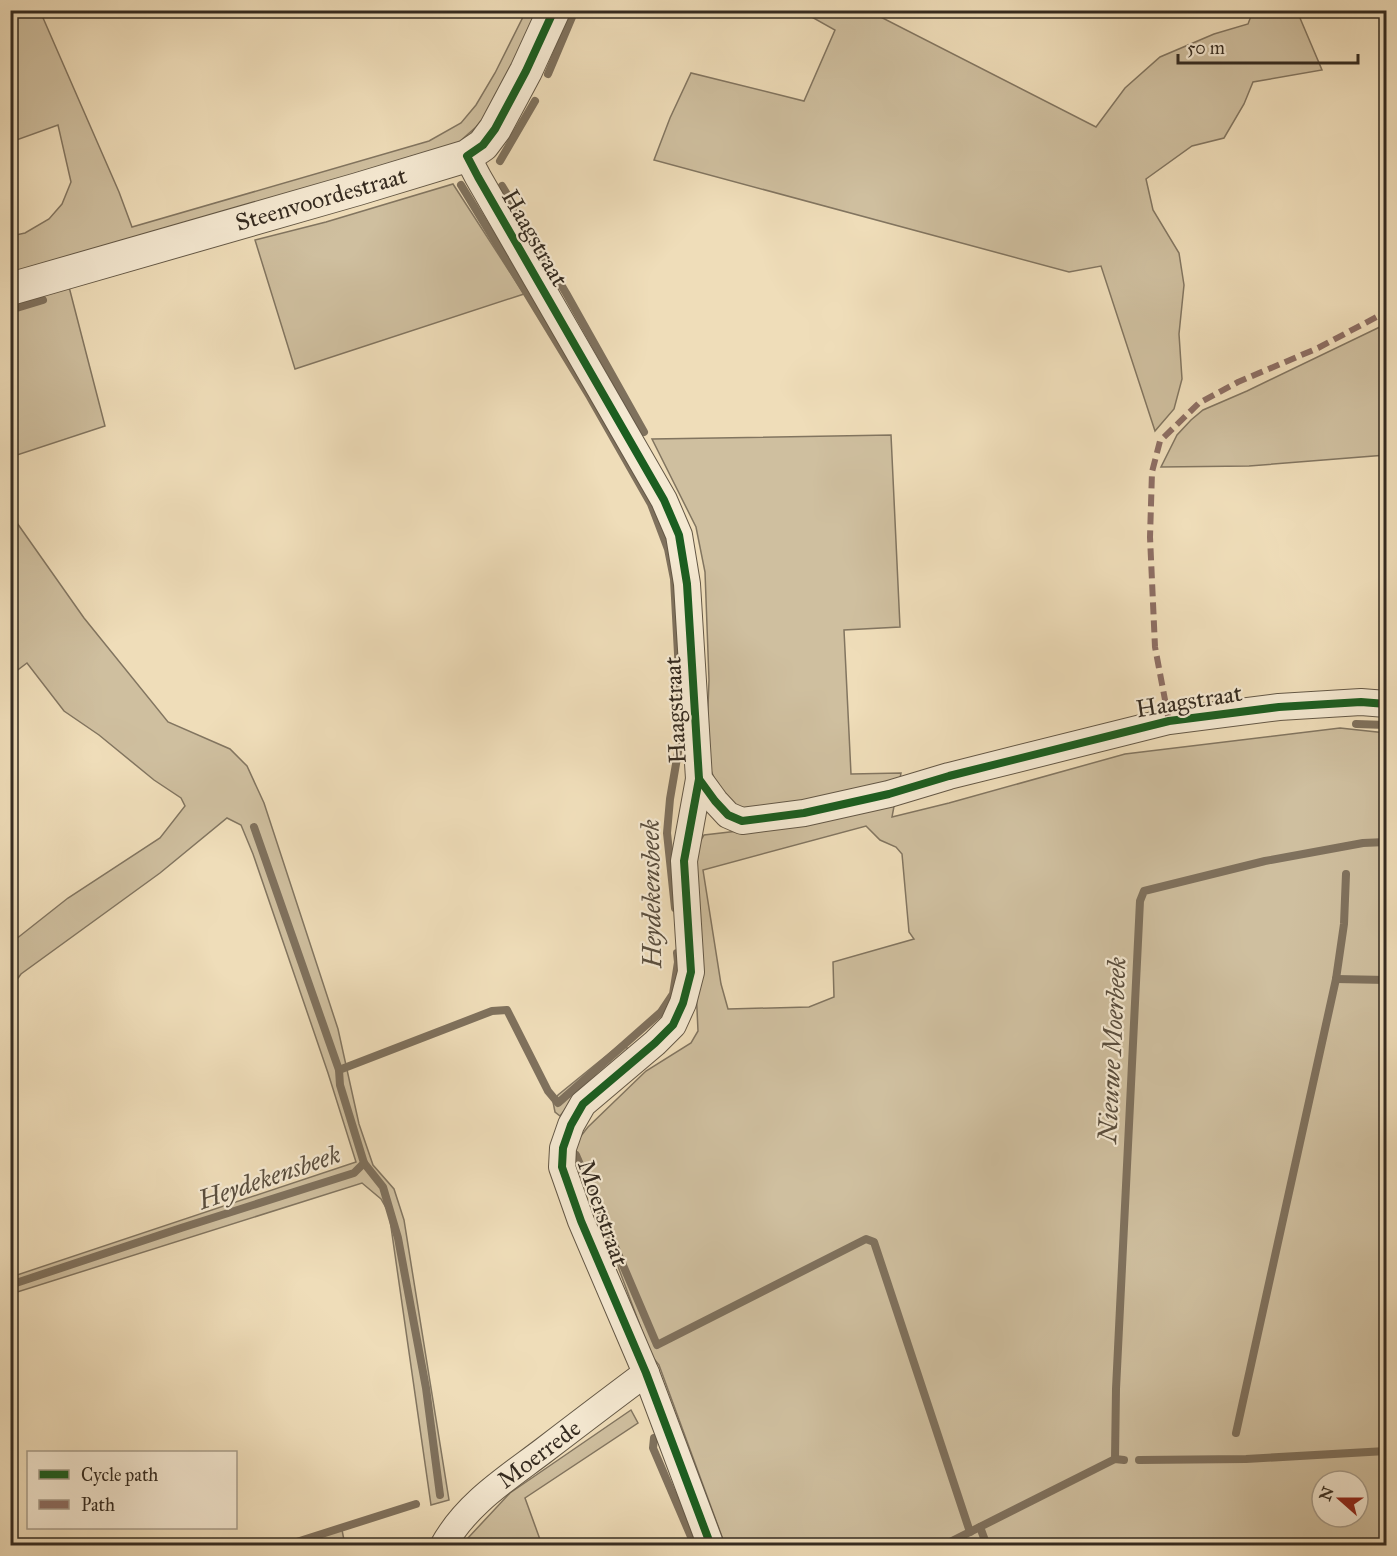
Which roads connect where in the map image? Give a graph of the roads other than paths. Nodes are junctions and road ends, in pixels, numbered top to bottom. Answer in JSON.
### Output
{"nodes":[{"id":1,"x":554,"y":10,"type":"edge"},
{"id":2,"x":467,"y":156,"type":"junction"},
{"id":3,"x":10,"y":289,"type":"edge"},
{"id":4,"x":1386,"y":704,"type":"edge"},
{"id":5,"x":699,"y":779,"type":"junction"},
{"id":6,"x":646,"y":1373,"type":"junction"},
{"id":7,"x":443,"y":1545,"type":"edge"},
{"id":8,"x":711,"y":1545,"type":"edge"}],
"edges":[{"from":1,"to":2,"type":"street","name":"Steenvoordestraat"},
{"from":2,"to":3,"type":"street","name":"Steenvoordestraat"},
{"from":2,"to":5,"type":"street","name":"Haagstraat"},
{"from":4,"to":5,"type":"street","name":"Haagstraat"},
{"from":5,"to":6,"type":"street","name":"Moerstraat"},
{"from":6,"to":7,"type":"street","name":"Moerrede"},
{"from":6,"to":8,"type":"street","name":"Moerstraat"}]}
